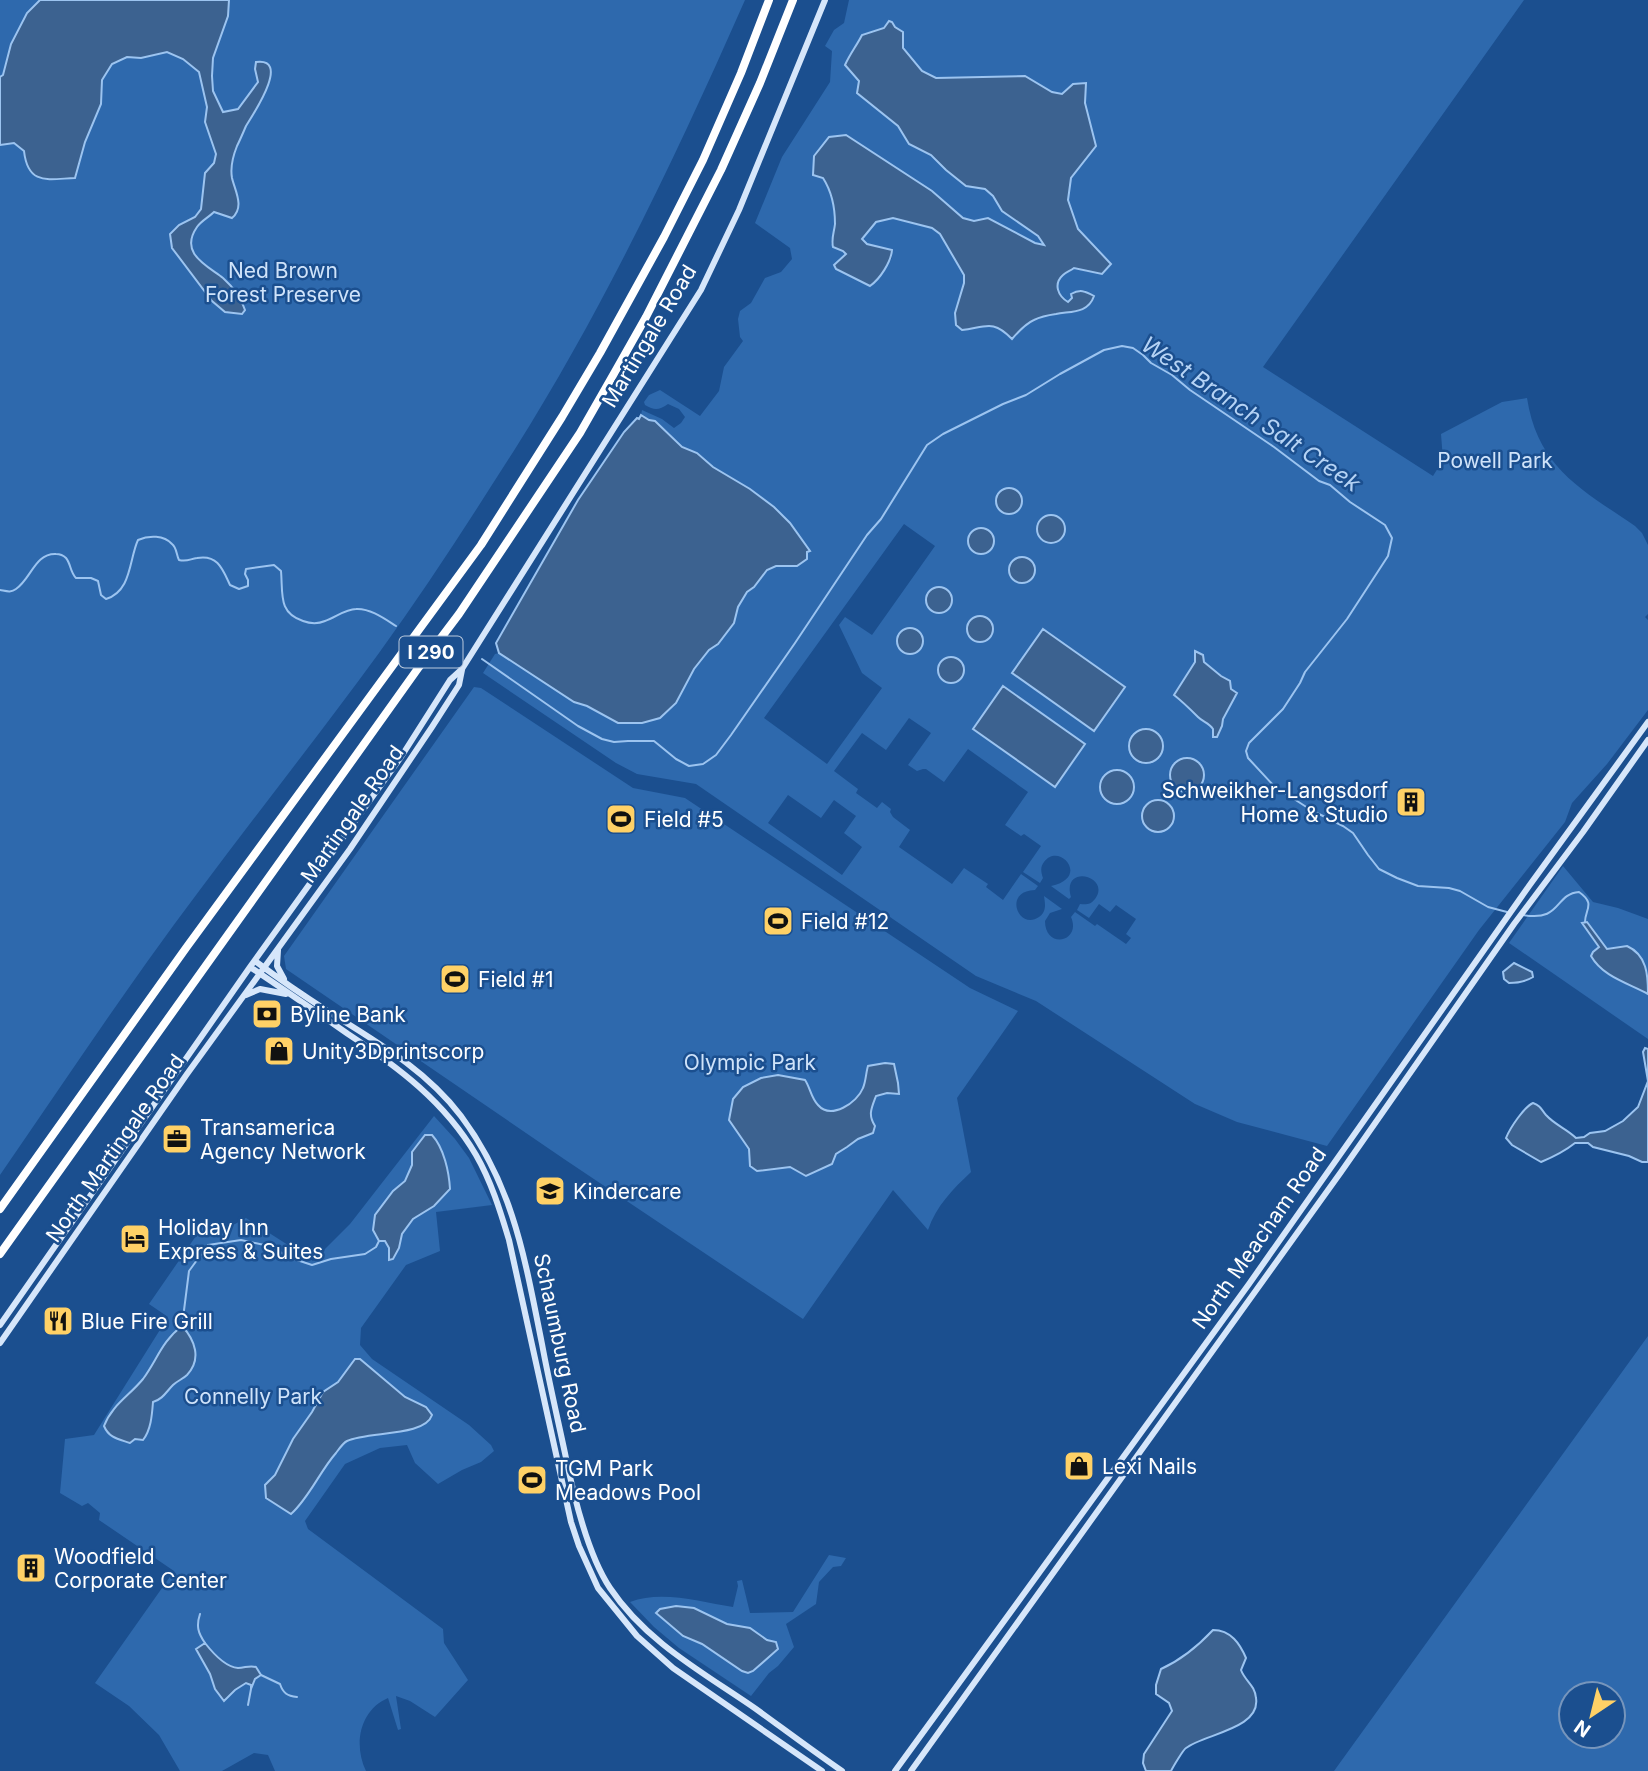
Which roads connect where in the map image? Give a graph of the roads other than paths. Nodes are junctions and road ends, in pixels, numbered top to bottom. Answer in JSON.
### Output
{"nodes":[{"id":1,"x":769,"y":0,"type":"edge"},
{"id":2,"x":793,"y":0,"type":"edge"},
{"id":3,"x":825,"y":0,"type":"edge"},
{"id":4,"x":462,"y":668,"type":"junction"},
{"id":5,"x":1648,"y":722,"type":"edge"},
{"id":6,"x":1648,"y":740,"type":"edge"},
{"id":7,"x":279,"y":948,"type":"junction"},
{"id":8,"x":252,"y":964,"type":"junction"},
{"id":9,"x":262,"y":971,"type":"junction"},
{"id":10,"x":287,"y":984,"type":"junction"},
{"id":11,"x":244,"y":995,"type":"junction"},
{"id":12,"x":293,"y":996,"type":"junction"},
{"id":13,"x":0,"y":1209,"type":"edge"},
{"id":14,"x":0,"y":1254,"type":"edge"},
{"id":15,"x":0,"y":1325,"type":"edge"},
{"id":16,"x":0,"y":1343,"type":"edge"},
{"id":17,"x":822,"y":1771,"type":"edge"},
{"id":18,"x":842,"y":1771,"type":"edge"},
{"id":19,"x":895,"y":1771,"type":"edge"},
{"id":20,"x":911,"y":1771,"type":"edge"}],
"edges":[{"from":1,"to":13,"type":"highway","number":"I 290"},
{"from":2,"to":14,"type":"highway","number":"I 290"},
{"from":3,"to":4,"type":"street","name":"Martingale Road"},
{"from":4,"to":7,"type":"street","name":"Martingale Road"},
{"from":4,"to":8,"type":"street","name":"Martingale Road"},
{"from":5,"to":19,"type":"street","name":"North Meacham Road"},
{"from":6,"to":20,"type":"street","name":"North Meacham Road"},
{"from":7,"to":9,"type":"street","name":"Martingale Road"},
{"from":7,"to":10,"type":"street"},
{"from":8,"to":9,"type":"street","name":"Schaumburg Road"},
{"from":8,"to":15,"type":"street","name":"North Martingale Road"},
{"from":9,"to":10,"type":"street","name":"Schaumburg Road"},
{"from":9,"to":11,"type":"street","name":"North Martingale Road"},
{"from":9,"to":12,"type":"street","name":"Schaumburg Road"},
{"from":10,"to":18,"type":"street","name":"Schaumburg Road"},
{"from":11,"to":12,"type":"street"},
{"from":11,"to":16,"type":"street","name":"North Martingale Road"},
{"from":12,"to":17,"type":"street","name":"Schaumburg Road"}]}
